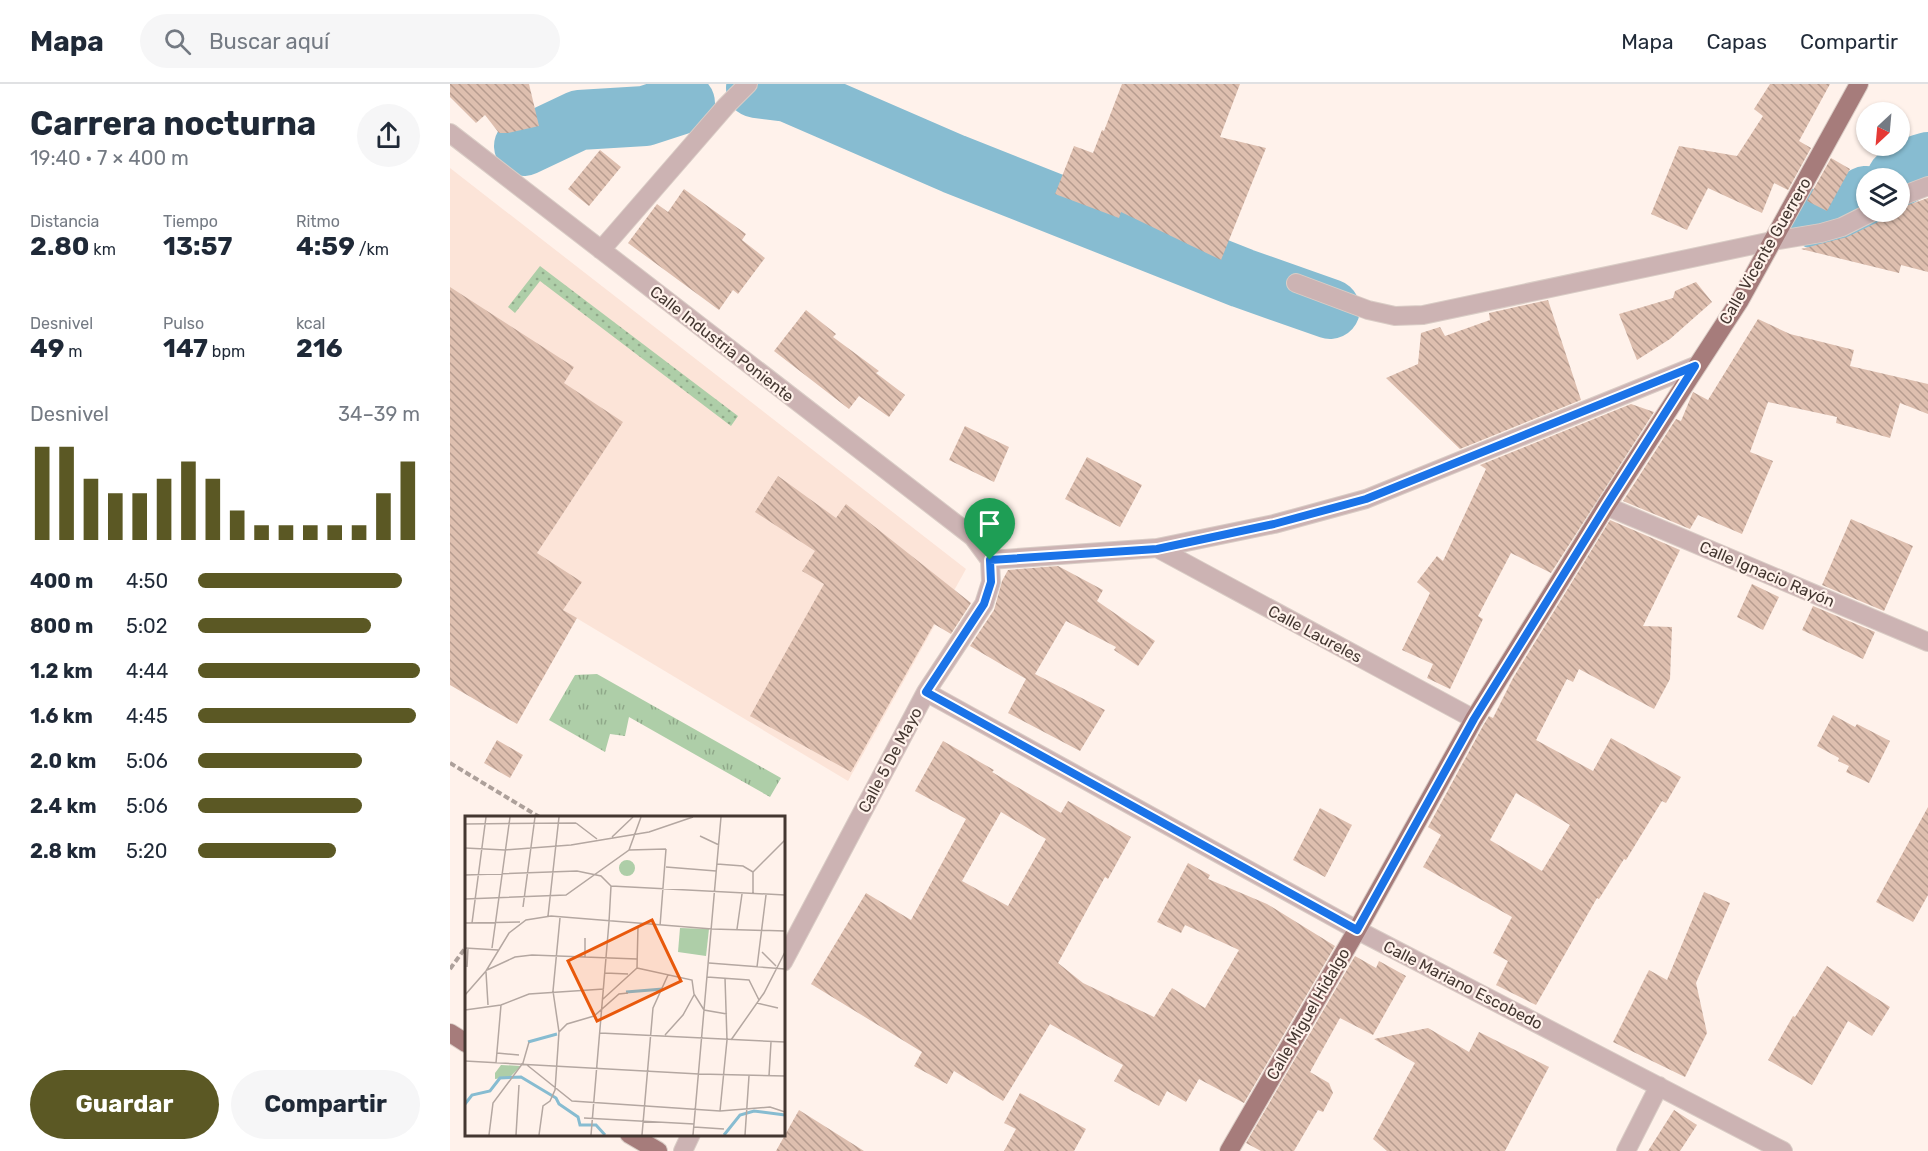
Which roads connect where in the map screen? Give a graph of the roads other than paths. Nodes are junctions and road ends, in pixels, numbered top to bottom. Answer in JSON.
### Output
{"nodes":[{"id":1,"x":748,"y":84,"type":"edge"},
{"id":2,"x":1859,"y":84,"type":"edge"},
{"id":3,"x":450,"y":133,"type":"edge"},
{"id":4,"x":1928,"y":186,"type":"edge"},
{"id":5,"x":1910,"y":193,"type":"edge"},
{"id":6,"x":1856,"y":220,"type":"edge"},
{"id":7,"x":1772,"y":241,"type":"junction"},
{"id":8,"x":601,"y":250,"type":"junction"},
{"id":9,"x":1296,"y":283,"type":"dead end"},
{"id":10,"x":1695,"y":366,"type":"junction"},
{"id":11,"x":1606,"y":506,"type":"junction"},
{"id":12,"x":1157,"y":549,"type":"junction"},
{"id":13,"x":990,"y":560,"type":"junction"},
{"id":14,"x":1928,"y":642,"type":"edge"},
{"id":15,"x":926,"y":692,"type":"junction"},
{"id":16,"x":1474,"y":719,"type":"junction"},
{"id":17,"x":1357,"y":930,"type":"junction"},
{"id":18,"x":784,"y":960,"type":"edge"},
{"id":19,"x":450,"y":1034,"type":"edge"},
{"id":20,"x":465,"y":1042,"type":"edge"},
{"id":21,"x":1659,"y":1086,"type":"junction"},
{"id":22,"x":632,"y":1136,"type":"edge"},
{"id":23,"x":690,"y":1136,"type":"edge"},
{"id":24,"x":1781,"y":1150,"type":"edge"},
{"id":25,"x":658,"y":1151,"type":"edge"},
{"id":26,"x":683,"y":1151,"type":"edge"},
{"id":27,"x":1229,"y":1151,"type":"edge"},
{"id":28,"x":1626,"y":1151,"type":"edge"}],
"edges":[{"from":1,"to":8,"type":"street"},
{"from":2,"to":7,"type":"main road","name":"Calle Vicente Guerrero"},
{"from":3,"to":8,"type":"street","name":"Calle Industria Poniente"},
{"from":4,"to":5,"type":"street"},
{"from":6,"to":7,"type":"street"},
{"from":7,"to":9,"type":"street"},
{"from":7,"to":10,"type":"main road","name":"Calle Vicente Guerrero"},
{"from":8,"to":13,"type":"street","name":"Calle Industria Poniente"},
{"from":10,"to":11,"type":"main road","name":"Calle Vicente Guerrero"},
{"from":10,"to":12,"type":"street"},
{"from":11,"to":14,"type":"street","name":"Calle Ignacio Rayón"},
{"from":11,"to":16,"type":"main road","name":"Calle Miguel Hidalgo"},
{"from":12,"to":13,"type":"street"},
{"from":12,"to":16,"type":"street","name":"Calle Laureles"},
{"from":13,"to":15,"type":"street","name":"Calle 5 De Mayo"},
{"from":15,"to":17,"type":"street","name":"Calle Mariano Escobedo"},
{"from":15,"to":18,"type":"street","name":"Calle 5 De Mayo"},
{"from":16,"to":17,"type":"main road","name":"Calle Miguel Hidalgo"},
{"from":17,"to":21,"type":"street","name":"Calle Mariano Escobedo"},
{"from":17,"to":27,"type":"main road","name":"Calle Miguel Hidalgo"},
{"from":19,"to":20,"type":"main road"},
{"from":21,"to":24,"type":"street","name":"Calle Mariano Escobedo"},
{"from":21,"to":28,"type":"street"},
{"from":22,"to":25,"type":"main road"},
{"from":23,"to":26,"type":"street"}]}
